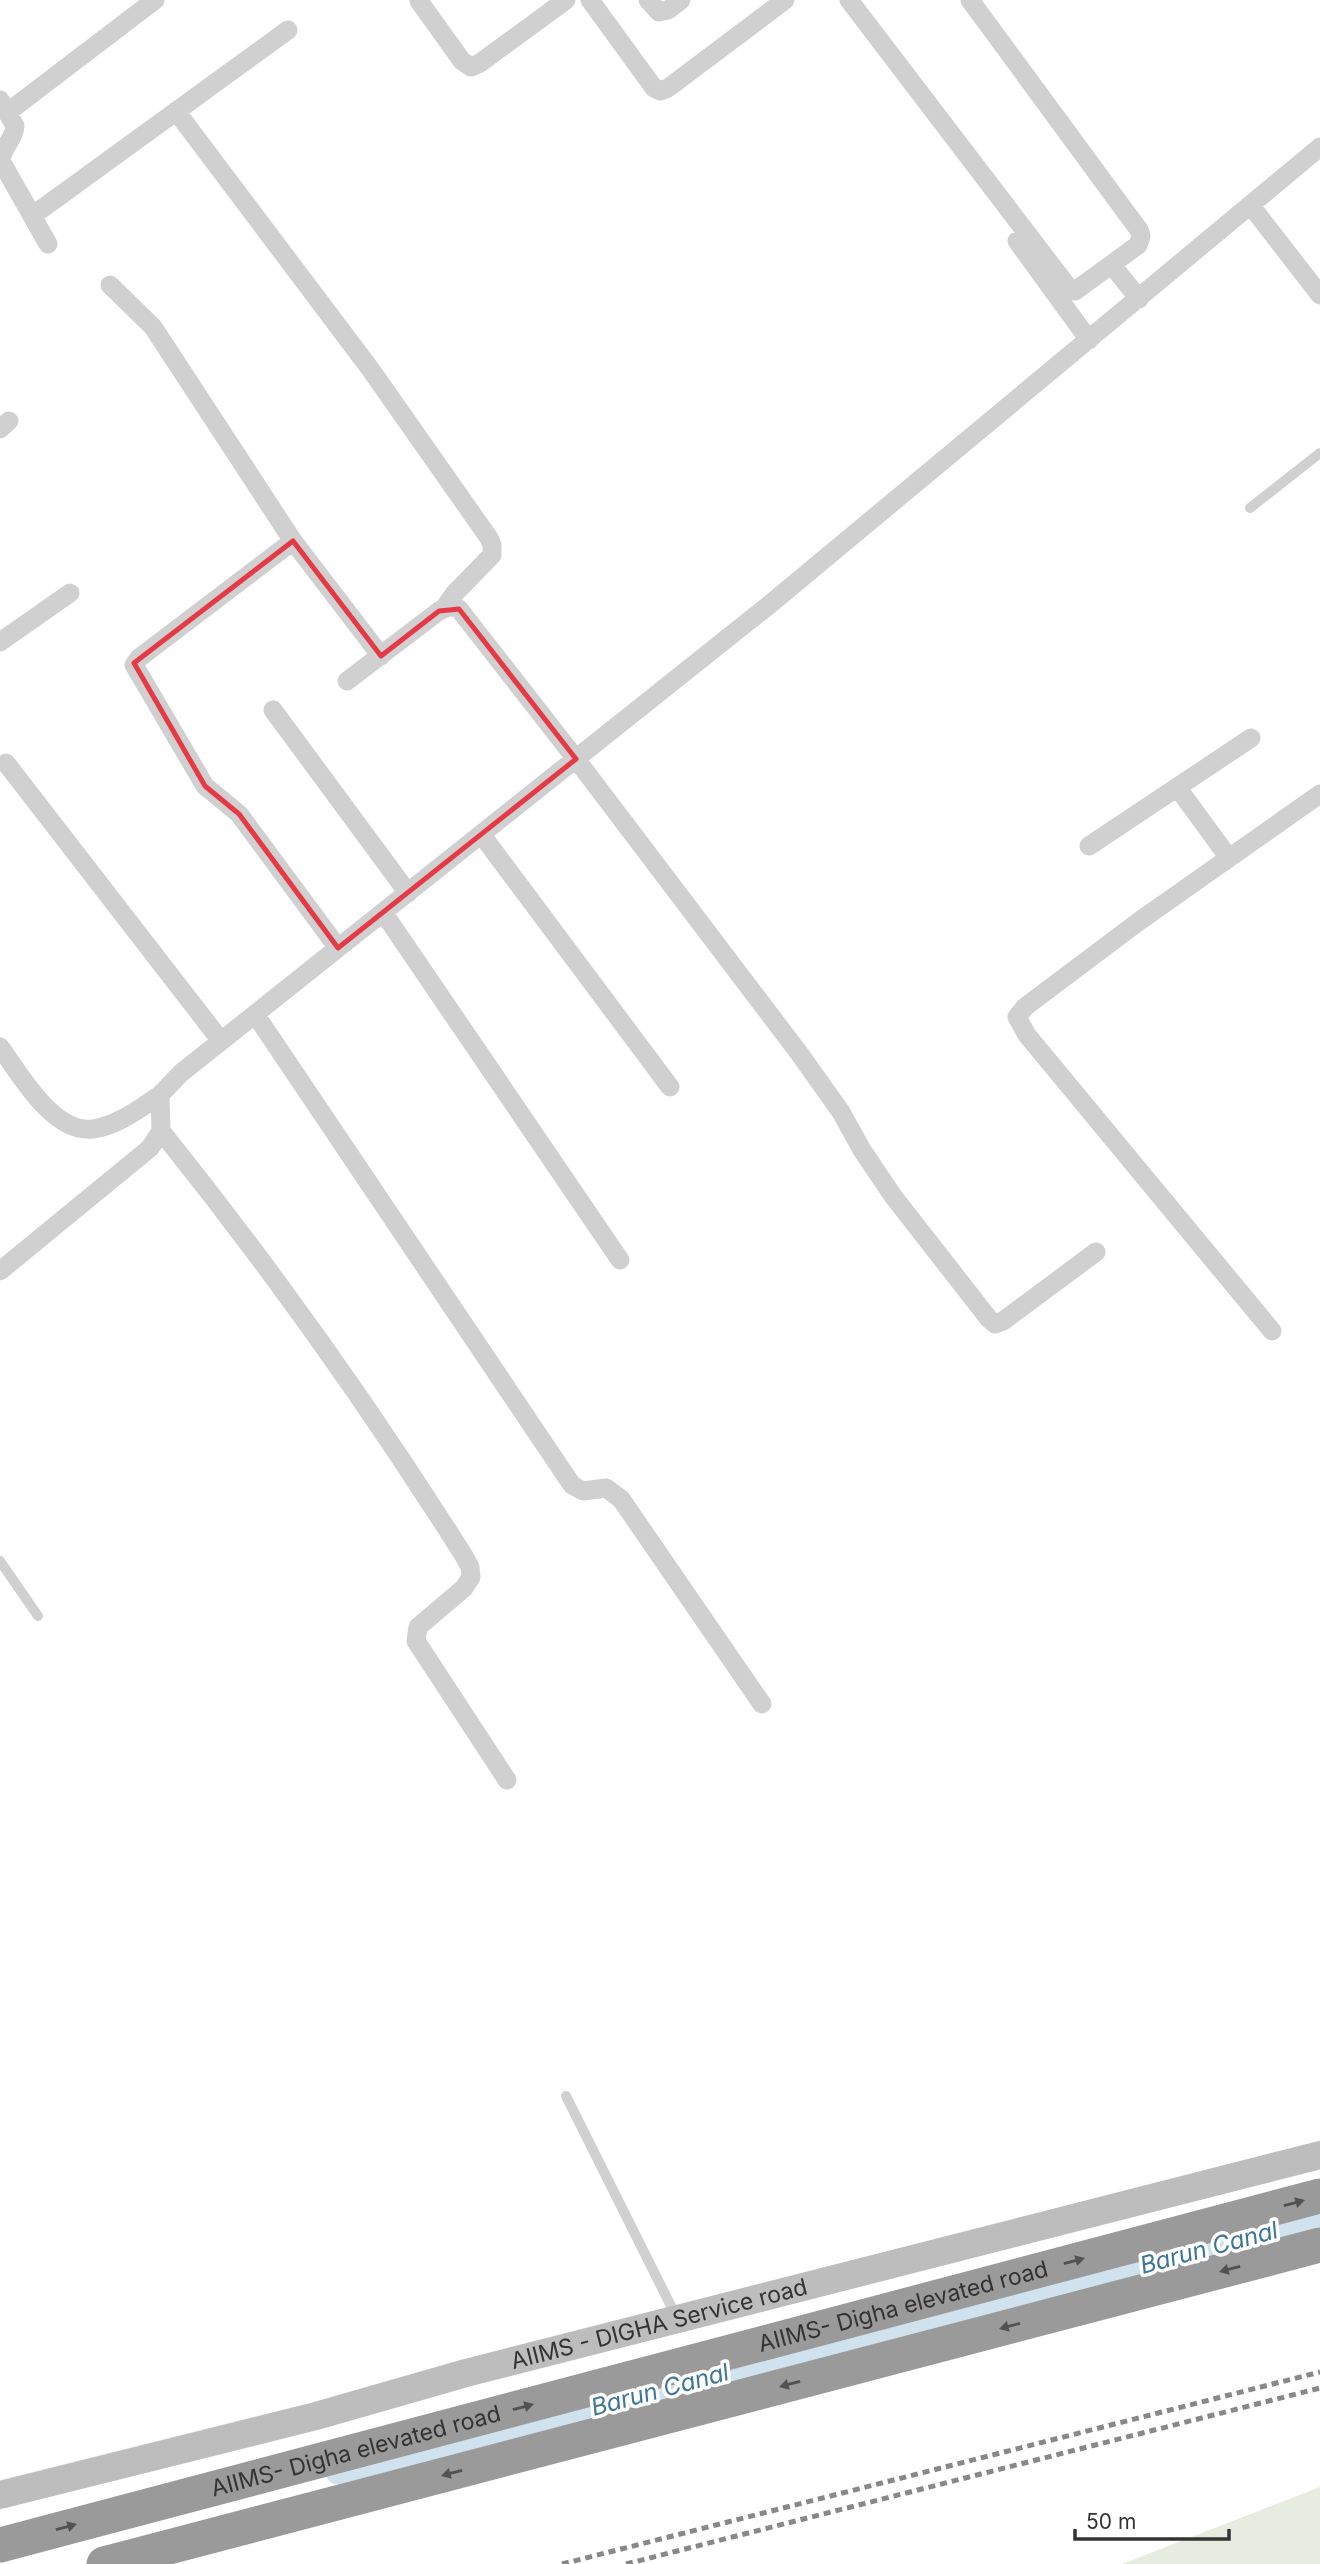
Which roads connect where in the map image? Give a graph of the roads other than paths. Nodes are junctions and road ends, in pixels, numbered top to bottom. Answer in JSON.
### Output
{"nodes":[{"id":1,"x":155,"y":0,"type":"edge"},
{"id":2,"x":566,"y":0,"type":"edge"},
{"id":3,"x":590,"y":0,"type":"edge"},
{"id":4,"x":648,"y":0,"type":"edge"},
{"id":5,"x":681,"y":0,"type":"edge"},
{"id":6,"x":785,"y":0,"type":"edge"},
{"id":7,"x":840,"y":0,"type":"edge"},
{"id":8,"x":849,"y":0,"type":"edge"},
{"id":9,"x":970,"y":0,"type":"edge"},
{"id":10,"x":419,"y":1,"type":"edge"},
{"id":11,"x":288,"y":30,"type":"dead end"},
{"id":12,"x":4,"y":106,"type":"edge"},
{"id":13,"x":176,"y":111,"type":"junction"},
{"id":14,"x":1320,"y":147,"type":"edge"},
{"id":15,"x":1251,"y":206,"type":"junction"},
{"id":16,"x":32,"y":216,"type":"junction"},
{"id":17,"x":48,"y":244,"type":"dead end"},
{"id":18,"x":1112,"y":265,"type":"junction"},
{"id":19,"x":110,"y":285,"type":"dead end"},
{"id":20,"x":1320,"y":295,"type":"edge"},
{"id":21,"x":1139,"y":299,"type":"junction"},
{"id":22,"x":1089,"y":340,"type":"junction"},
{"id":23,"x":1320,"y":453,"type":"edge"},
{"id":24,"x":1250,"y":508,"type":"dead end"},
{"id":25,"x":293,"y":541,"type":"junction"},
{"id":26,"x":70,"y":593,"type":"dead end"},
{"id":27,"x":445,"y":607,"type":"junction"},
{"id":28,"x":0,"y":642,"type":"edge"},
{"id":29,"x":381,"y":656,"type":"junction"},
{"id":30,"x":347,"y":681,"type":"dead end"},
{"id":31,"x":273,"y":710,"type":"dead end"},
{"id":32,"x":1251,"y":738,"type":"dead end"},
{"id":33,"x":576,"y":759,"type":"junction"},
{"id":34,"x":6,"y":763,"type":"dead end"},
{"id":35,"x":1177,"y":788,"type":"junction"},
{"id":36,"x":1320,"y":794,"type":"edge"},
{"id":37,"x":481,"y":834,"type":"junction"},
{"id":38,"x":1089,"y":846,"type":"dead end"},
{"id":39,"x":1229,"y":858,"type":"junction"},
{"id":40,"x":408,"y":893,"type":"junction"},
{"id":41,"x":383,"y":912,"type":"junction"},
{"id":42,"x":338,"y":948,"type":"junction"},
{"id":43,"x":255,"y":1014,"type":"junction"},
{"id":44,"x":221,"y":1041,"type":"junction"},
{"id":45,"x":0,"y":1047,"type":"edge"},
{"id":46,"x":670,"y":1087,"type":"dead end"},
{"id":47,"x":160,"y":1095,"type":"junction"},
{"id":48,"x":161,"y":1131,"type":"junction"},
{"id":49,"x":1096,"y":1252,"type":"dead end"},
{"id":50,"x":620,"y":1260,"type":"dead end"},
{"id":51,"x":0,"y":1271,"type":"edge"},
{"id":52,"x":1272,"y":1331,"type":"dead end"},
{"id":53,"x":0,"y":1561,"type":"edge"},
{"id":54,"x":38,"y":1616,"type":"dead end"},
{"id":55,"x":762,"y":1704,"type":"dead end"},
{"id":56,"x":507,"y":1780,"type":"dead end"},
{"id":57,"x":566,"y":2096,"type":"dead end"},
{"id":58,"x":1320,"y":2155,"type":"edge"},
{"id":59,"x":1320,"y":2196,"type":"edge"},
{"id":60,"x":1320,"y":2245,"type":"edge"},
{"id":61,"x":677,"y":2319,"type":"junction"},
{"id":62,"x":0,"y":2495,"type":"edge"},
{"id":63,"x":0,"y":2545,"type":"edge"},
{"id":64,"x":104,"y":2564,"type":"edge"}],
"edges":[{"from":1,"to":12,"type":"street"},
{"from":2,"to":10,"type":"street"},
{"from":3,"to":6,"type":"street"},
{"from":4,"to":5,"type":"street"},
{"from":7,"to":22,"type":"street"},
{"from":8,"to":18,"type":"street"},
{"from":9,"to":18,"type":"street"},
{"from":11,"to":13,"type":"street"},
{"from":12,"to":16,"type":"street"},
{"from":13,"to":16,"type":"street"},
{"from":13,"to":27,"type":"street"},
{"from":14,"to":15,"type":"street"},
{"from":15,"to":20,"type":"street"},
{"from":15,"to":21,"type":"street"},
{"from":16,"to":17,"type":"street"},
{"from":18,"to":21,"type":"street"},
{"from":19,"to":25,"type":"street"},
{"from":21,"to":22,"type":"street"},
{"from":22,"to":33,"type":"street"},
{"from":23,"to":24,"type":"lane"},
{"from":25,"to":29,"type":"street"},
{"from":25,"to":42,"type":"street"},
{"from":26,"to":28,"type":"street"},
{"from":27,"to":29,"type":"street"},
{"from":27,"to":33,"type":"street"},
{"from":29,"to":30,"type":"street"},
{"from":31,"to":40,"type":"street"},
{"from":32,"to":35,"type":"street"},
{"from":33,"to":37,"type":"street"},
{"from":33,"to":49,"type":"street"},
{"from":34,"to":44,"type":"street"},
{"from":35,"to":38,"type":"street"},
{"from":35,"to":39,"type":"street"},
{"from":36,"to":39,"type":"street"},
{"from":37,"to":40,"type":"street"},
{"from":37,"to":46,"type":"street"},
{"from":39,"to":52,"type":"street"},
{"from":40,"to":41,"type":"street"},
{"from":41,"to":42,"type":"street"},
{"from":41,"to":50,"type":"street"},
{"from":42,"to":43,"type":"street"},
{"from":43,"to":44,"type":"street"},
{"from":43,"to":55,"type":"street"},
{"from":44,"to":47,"type":"street"},
{"from":45,"to":47,"type":"street"},
{"from":47,"to":48,"type":"street"},
{"from":48,"to":51,"type":"street"},
{"from":48,"to":56,"type":"street"},
{"from":53,"to":54,"type":"lane"},
{"from":57,"to":61,"type":"lane"},
{"from":58,"to":61,"type":"main road","name":"AIIMS - DIGHA Service road"},
{"from":63,"to":59,"type":"highway","name":"AIIMS- Digha elevated road","one_way":true},
{"from":60,"to":64,"type":"highway","name":"AIIMS- Digha elevated road","one_way":true},
{"from":61,"to":62,"type":"main road","name":"AIIMS - DIGHA Service road"}]}
